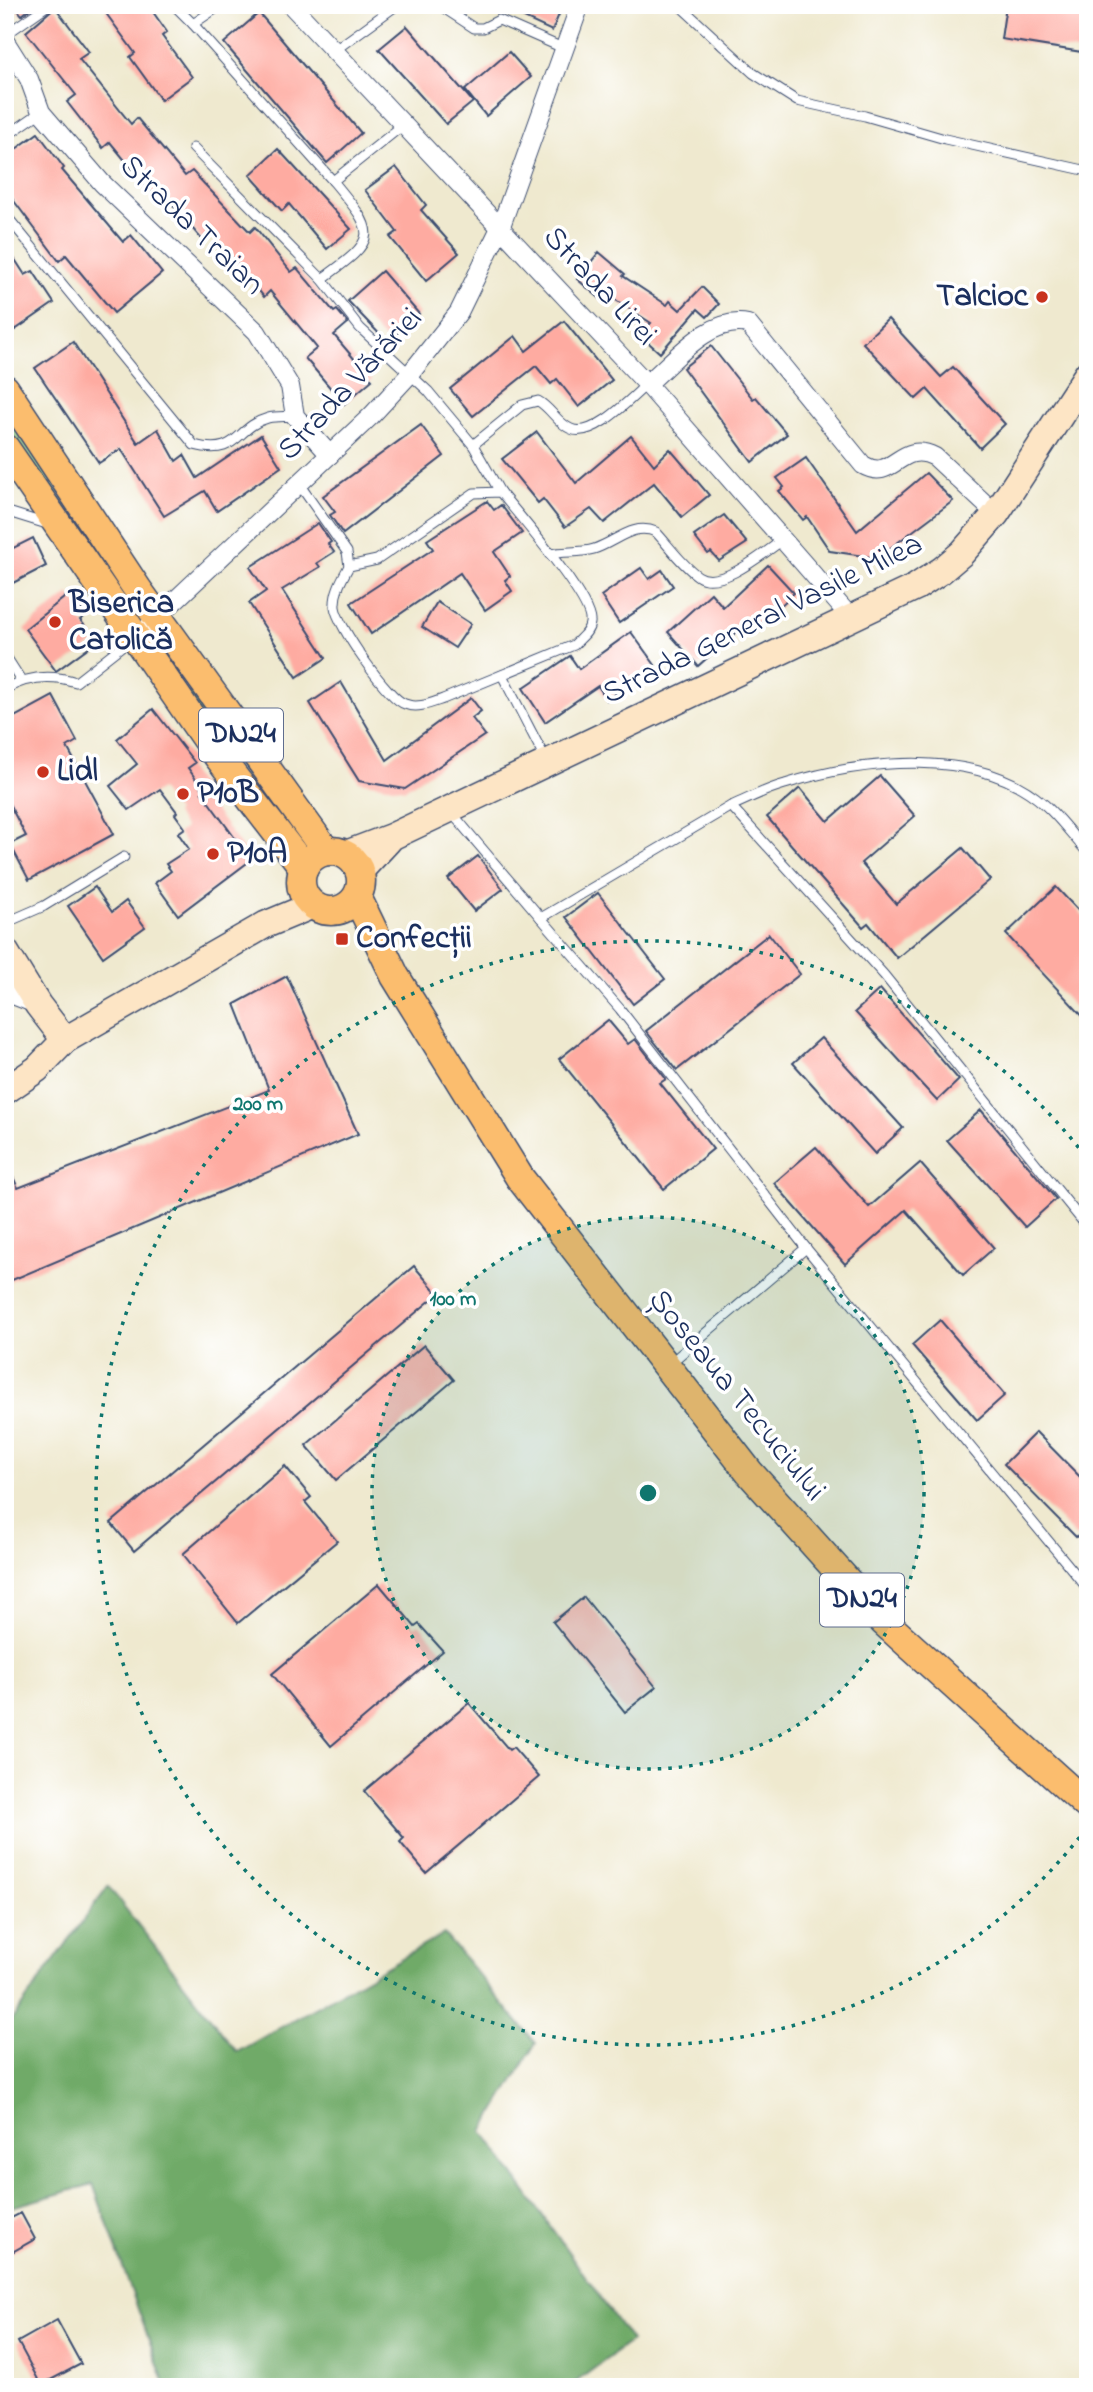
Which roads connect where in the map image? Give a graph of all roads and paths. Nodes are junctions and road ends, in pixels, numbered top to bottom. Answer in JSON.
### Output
{"nodes":[{"id":1,"x":48,"y":5,"type":"edge"},
{"id":2,"x":174,"y":5,"type":"edge"},
{"id":3,"x":222,"y":5,"type":"edge"},
{"id":4,"x":292,"y":5,"type":"edge"},
{"id":5,"x":397,"y":5,"type":"edge"},
{"id":6,"x":439,"y":5,"type":"edge"},
{"id":7,"x":580,"y":5,"type":"edge"},
{"id":8,"x":680,"y":5,"type":"edge"},
{"id":9,"x":192,"y":24,"type":"junction"},
{"id":10,"x":5,"y":38,"type":"edge"},
{"id":11,"x":565,"y":49,"type":"junction"},
{"id":12,"x":335,"y":50,"type":"junction"},
{"id":13,"x":41,"y":112,"type":"junction"},
{"id":14,"x":402,"y":125,"type":"junction"},
{"id":15,"x":5,"y":136,"type":"edge"},
{"id":16,"x":194,"y":148,"type":"dead end"},
{"id":17,"x":1088,"y":171,"type":"edge"},
{"id":18,"x":334,"y":181,"type":"junction"},
{"id":19,"x":5,"y":214,"type":"edge"},
{"id":20,"x":501,"y":226,"type":"junction"},
{"id":21,"x":322,"y":279,"type":"junction"},
{"id":22,"x":1088,"y":373,"type":"edge"},
{"id":23,"x":410,"y":374,"type":"junction"},
{"id":24,"x":647,"y":384,"type":"junction"},
{"id":25,"x":5,"y":389,"type":"edge"},
{"id":26,"x":295,"y":416,"type":"junction"},
{"id":27,"x":473,"y":445,"type":"junction"},
{"id":28,"x":5,"y":448,"type":"edge"},
{"id":29,"x":330,"y":455,"type":"junction"},
{"id":30,"x":299,"y":484,"type":"junction"},
{"id":31,"x":500,"y":492,"type":"junction"},
{"id":32,"x":5,"y":511,"type":"edge"},
{"id":33,"x":996,"y":514,"type":"junction"},
{"id":34,"x":60,"y":527,"type":"junction"},
{"id":35,"x":784,"y":539,"type":"junction"},
{"id":36,"x":550,"y":554,"type":"junction"},
{"id":37,"x":349,"y":566,"type":"junction"},
{"id":38,"x":157,"y":618,"type":"junction"},
{"id":39,"x":852,"y":619,"type":"junction"},
{"id":40,"x":135,"y":636,"type":"junction"},
{"id":41,"x":5,"y":655,"type":"edge"},
{"id":42,"x":502,"y":674,"type":"junction"},
{"id":43,"x":21,"y":680,"type":"junction"},
{"id":44,"x":5,"y":689,"type":"edge"},
{"id":45,"x":547,"y":762,"type":"junction"},
{"id":46,"x":731,"y":806,"type":"junction"},
{"id":47,"x":448,"y":808,"type":"junction"},
{"id":48,"x":1088,"y":853,"type":"edge"},
{"id":49,"x":124,"y":857,"type":"dead end"},
{"id":50,"x":346,"y":877,"type":"junction"},
{"id":51,"x":306,"y":887,"type":"junction"},
{"id":52,"x":541,"y":918,"type":"junction"},
{"id":53,"x":5,"y":923,"type":"edge"},
{"id":54,"x":5,"y":951,"type":"edge"},
{"id":55,"x":5,"y":992,"type":"edge"},
{"id":56,"x":38,"y":1005,"type":"junction"},
{"id":57,"x":65,"y":1040,"type":"junction"},
{"id":58,"x":5,"y":1091,"type":"edge"},
{"id":59,"x":1088,"y":1228,"type":"edge"},
{"id":60,"x":806,"y":1248,"type":"junction"},
{"id":61,"x":666,"y":1366,"type":"junction"},
{"id":62,"x":1088,"y":1589,"type":"edge"},
{"id":63,"x":1088,"y":1806,"type":"edge"}],
"edges":[{"from":1,"to":10,"type":"lane"},
{"from":2,"to":9,"type":"lane"},
{"from":3,"to":9,"type":"lane"},
{"from":4,"to":12,"type":"street","name":"Strada Lirei"},
{"from":5,"to":12,"type":"lane"},
{"from":6,"to":11,"type":"lane"},
{"from":7,"to":11,"type":"street","name":"Strada Vărăriei"},
{"from":8,"to":17,"type":"lane"},
{"from":9,"to":18,"type":"lane"},
{"from":10,"to":13,"type":"street","name":"Strada Traian"},
{"from":11,"to":20,"type":"street","name":"Strada Vărăriei"},
{"from":12,"to":14,"type":"street","name":"Strada Lirei"},
{"from":13,"to":15,"type":"lane"},
{"from":13,"to":26,"type":"street","name":"Strada Traian"},
{"from":14,"to":18,"type":"lane"},
{"from":14,"to":20,"type":"street","name":"Strada Lirei"},
{"from":16,"to":21,"type":"lane"},
{"from":18,"to":21,"type":"lane"},
{"from":19,"to":26,"type":"lane"},
{"from":20,"to":23,"type":"street","name":"Strada Vărăriei"},
{"from":20,"to":24,"type":"street","name":"Strada Lirei"},
{"from":21,"to":23,"type":"lane"},
{"from":22,"to":33,"type":"main road","name":"Strada General Vasile Milea"},
{"from":23,"to":27,"type":"lane"},
{"from":23,"to":29,"type":"street","name":"Strada Vărăriei"},
{"from":24,"to":27,"type":"lane"},
{"from":24,"to":33,"type":"street"},
{"from":24,"to":35,"type":"street","name":"Strada Lirei"},
{"from":25,"to":38,"type":"main road","number":"DN24"},
{"from":26,"to":29,"type":"street","name":"Strada Traian"},
{"from":27,"to":31,"type":"lane"},
{"from":28,"to":34,"type":"main road","number":"DN24"},
{"from":29,"to":30,"type":"street","name":"Strada Vărăriei"},
{"from":30,"to":37,"type":"lane"},
{"from":30,"to":38,"type":"street","name":"Strada Vărăriei"},
{"from":31,"to":36,"type":"lane"},
{"from":31,"to":37,"type":"lane"},
{"from":32,"to":34,"type":"lane"},
{"from":33,"to":39,"type":"main road","name":"Strada General Vasile Milea"},
{"from":34,"to":40,"type":"main road","number":"DN24"},
{"from":35,"to":36,"type":"lane"},
{"from":35,"to":39,"type":"street","name":"Strada Lirei"},
{"from":36,"to":42,"type":"lane"},
{"from":37,"to":42,"type":"lane"},
{"from":38,"to":40,"type":"street","name":"Strada Vărăriei"},
{"from":38,"to":50,"type":"main road","number":"DN24"},
{"from":39,"to":45,"type":"main road","name":"Strada General Vasile Milea"},
{"from":40,"to":43,"type":"lane"},
{"from":40,"to":51,"type":"main road","number":"DN24"},
{"from":41,"to":43,"type":"lane"},
{"from":42,"to":45,"type":"lane"},
{"from":43,"to":44,"type":"lane"},
{"from":45,"to":47,"type":"main road","name":"Strada General Vasile Milea"},
{"from":46,"to":48,"type":"lane"},
{"from":46,"to":52,"type":"lane"},
{"from":46,"to":59,"type":"lane"},
{"from":47,"to":50,"type":"main road","name":"Strada General Vasile Milea"},
{"from":47,"to":52,"type":"lane"},
{"from":49,"to":53,"type":"lane"},
{"from":50,"to":51,"type":"main road"},
{"from":50,"to":51,"type":"main road"},
{"from":50,"to":61,"type":"main road","name":"Șoseaua Tecuciului","number":"DN24"},
{"from":51,"to":57,"type":"main road"},
{"from":52,"to":60,"type":"lane"},
{"from":54,"to":56,"type":"main road"},
{"from":55,"to":56,"type":"street"},
{"from":56,"to":57,"type":"main road"},
{"from":57,"to":58,"type":"main road"},
{"from":60,"to":61,"type":"lane"},
{"from":60,"to":62,"type":"lane"},
{"from":61,"to":63,"type":"main road","name":"Șoseaua Tecuciului","number":"DN24"}]}
